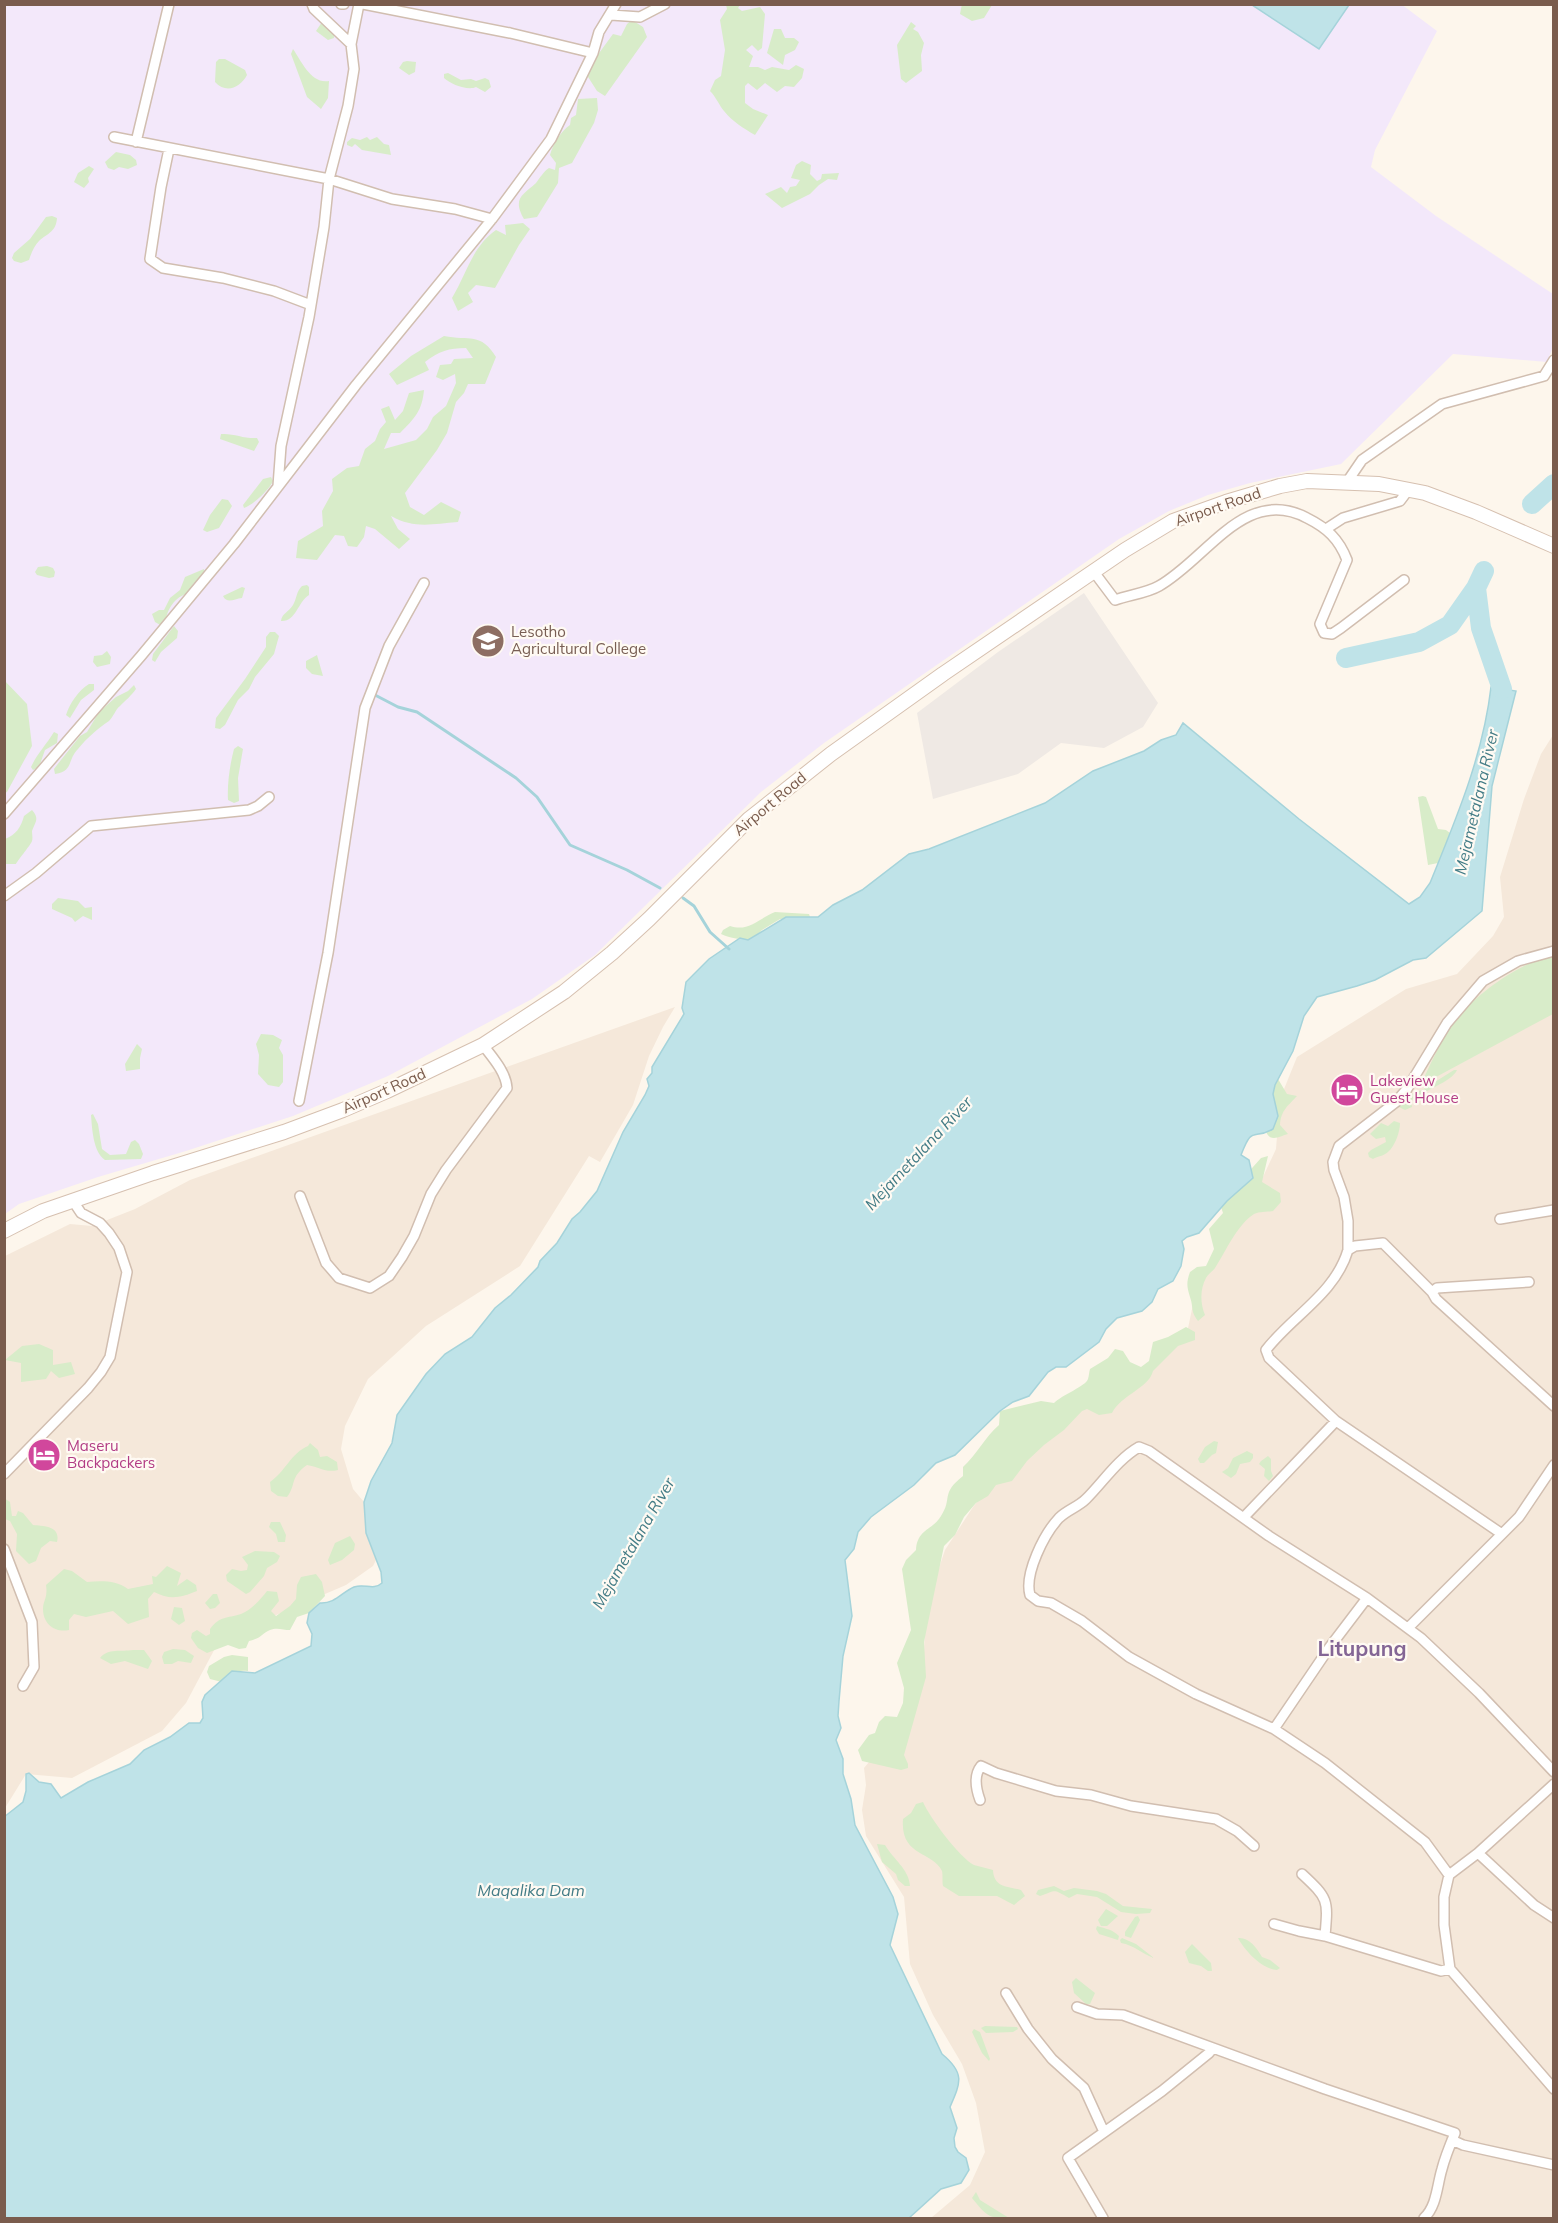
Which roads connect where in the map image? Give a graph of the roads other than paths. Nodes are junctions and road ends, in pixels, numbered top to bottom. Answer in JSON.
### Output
{"nodes":[{"id":1,"x":169,"y":4,"type":"edge"},
{"id":2,"x":312,"y":4,"type":"edge"},
{"id":3,"x":361,"y":4,"type":"edge"},
{"id":4,"x":616,"y":4,"type":"edge"},
{"id":5,"x":665,"y":4,"type":"edge"},
{"id":6,"x":611,"y":15,"type":"junction"},
{"id":7,"x":351,"y":44,"type":"junction"},
{"id":8,"x":593,"y":53,"type":"junction"},
{"id":9,"x":114,"y":137,"type":"dead end"},
{"id":10,"x":136,"y":142,"type":"junction"},
{"id":11,"x":169,"y":148,"type":"junction"},
{"id":12,"x":329,"y":179,"type":"junction"},
{"id":13,"x":492,"y":219,"type":"junction"},
{"id":14,"x":311,"y":305,"type":"junction"},
{"id":15,"x":1554,"y":360,"type":"edge"},
{"id":16,"x":1347,"y":482,"type":"junction"},
{"id":17,"x":278,"y":486,"type":"junction"},
{"id":18,"x":1409,"y":489,"type":"junction"},
{"id":19,"x":1326,"y":530,"type":"junction"},
{"id":20,"x":1554,"y":546,"type":"edge"},
{"id":21,"x":1094,"y":572,"type":"junction"},
{"id":22,"x":1404,"y":580,"type":"dead end"},
{"id":23,"x":424,"y":583,"type":"dead end"},
{"id":24,"x":269,"y":797,"type":"dead end"},
{"id":25,"x":4,"y":814,"type":"edge"},
{"id":26,"x":4,"y":896,"type":"edge"},
{"id":27,"x":1554,"y":951,"type":"edge"},
{"id":28,"x":483,"y":1045,"type":"junction"},
{"id":29,"x":298,"y":1101,"type":"dead end"},
{"id":30,"x":300,"y":1196,"type":"dead end"},
{"id":31,"x":73,"y":1201,"type":"junction"},
{"id":32,"x":1554,"y":1210,"type":"edge"},
{"id":33,"x":1500,"y":1219,"type":"dead end"},
{"id":34,"x":4,"y":1231,"type":"edge"},
{"id":35,"x":1348,"y":1250,"type":"junction"},
{"id":36,"x":1529,"y":1282,"type":"dead end"},
{"id":37,"x":1432,"y":1292,"type":"junction"},
{"id":38,"x":1554,"y":1406,"type":"edge"},
{"id":39,"x":1336,"y":1421,"type":"junction"},
{"id":40,"x":1554,"y":1465,"type":"edge"},
{"id":41,"x":4,"y":1474,"type":"edge"},
{"id":42,"x":1245,"y":1516,"type":"junction"},
{"id":43,"x":1502,"y":1534,"type":"junction"},
{"id":44,"x":4,"y":1549,"type":"edge"},
{"id":45,"x":1367,"y":1598,"type":"junction"},
{"id":46,"x":1408,"y":1628,"type":"junction"},
{"id":47,"x":23,"y":1686,"type":"dead end"},
{"id":48,"x":1274,"y":1729,"type":"junction"},
{"id":49,"x":1554,"y":1772,"type":"edge"},
{"id":50,"x":1554,"y":1784,"type":"edge"},
{"id":51,"x":980,"y":1800,"type":"dead end"},
{"id":52,"x":1254,"y":1846,"type":"dead end"},
{"id":53,"x":1478,"y":1853,"type":"junction"},
{"id":54,"x":1302,"y":1874,"type":"dead end"},
{"id":55,"x":1449,"y":1875,"type":"junction"},
{"id":56,"x":1554,"y":1918,"type":"edge"},
{"id":57,"x":1274,"y":1924,"type":"dead end"},
{"id":58,"x":1325,"y":1936,"type":"junction"},
{"id":59,"x":1450,"y":1969,"type":"junction"},
{"id":60,"x":1006,"y":1993,"type":"dead end"},
{"id":61,"x":1077,"y":2007,"type":"dead end"},
{"id":62,"x":1213,"y":2048,"type":"junction"},
{"id":63,"x":1554,"y":2089,"type":"edge"},
{"id":64,"x":1104,"y":2132,"type":"junction"},
{"id":65,"x":1452,"y":2140,"type":"junction"},
{"id":66,"x":1554,"y":2166,"type":"edge"},
{"id":67,"x":1103,"y":2218,"type":"edge"},
{"id":68,"x":1424,"y":2218,"type":"edge"}],
"edges":[{"from":1,"to":10,"type":"street"},
{"from":2,"to":7,"type":"street"},
{"from":3,"to":7,"type":"street"},
{"from":3,"to":8,"type":"street"},
{"from":4,"to":6,"type":"street"},
{"from":5,"to":6,"type":"street"},
{"from":6,"to":8,"type":"street"},
{"from":7,"to":12,"type":"street"},
{"from":8,"to":13,"type":"street"},
{"from":9,"to":10,"type":"street"},
{"from":10,"to":11,"type":"street"},
{"from":11,"to":12,"type":"street"},
{"from":11,"to":14,"type":"street"},
{"from":12,"to":13,"type":"street"},
{"from":12,"to":14,"type":"street"},
{"from":13,"to":17,"type":"street"},
{"from":14,"to":17,"type":"street"},
{"from":15,"to":16,"type":"street"},
{"from":16,"to":18,"type":"main road","name":"Airport Road"},
{"from":16,"to":21,"type":"main road","name":"Airport Road"},
{"from":17,"to":25,"type":"street"},
{"from":18,"to":19,"type":"street"},
{"from":18,"to":20,"type":"main road","name":"Airport Road"},
{"from":19,"to":21,"type":"street"},
{"from":19,"to":22,"type":"street"},
{"from":21,"to":28,"type":"main road","name":"Airport Road"},
{"from":23,"to":29,"type":"street"},
{"from":24,"to":26,"type":"street"},
{"from":27,"to":35,"type":"street"},
{"from":28,"to":30,"type":"street"},
{"from":28,"to":31,"type":"main road","name":"Airport Road"},
{"from":31,"to":34,"type":"main road","name":"Airport Road"},
{"from":31,"to":41,"type":"street"},
{"from":32,"to":33,"type":"street"},
{"from":35,"to":37,"type":"street"},
{"from":35,"to":39,"type":"street"},
{"from":36,"to":37,"type":"street"},
{"from":37,"to":38,"type":"street"},
{"from":39,"to":42,"type":"street"},
{"from":39,"to":43,"type":"street"},
{"from":40,"to":43,"type":"street"},
{"from":42,"to":45,"type":"street"},
{"from":42,"to":48,"type":"street"},
{"from":43,"to":46,"type":"street"},
{"from":44,"to":47,"type":"street"},
{"from":45,"to":46,"type":"street"},
{"from":45,"to":48,"type":"street"},
{"from":46,"to":49,"type":"street"},
{"from":48,"to":55,"type":"street"},
{"from":50,"to":53,"type":"street"},
{"from":51,"to":52,"type":"street"},
{"from":53,"to":55,"type":"street"},
{"from":53,"to":56,"type":"street"},
{"from":54,"to":58,"type":"street"},
{"from":55,"to":59,"type":"street"},
{"from":57,"to":58,"type":"street"},
{"from":58,"to":59,"type":"street"},
{"from":59,"to":63,"type":"street"},
{"from":60,"to":64,"type":"street"},
{"from":61,"to":62,"type":"street"},
{"from":62,"to":64,"type":"street"},
{"from":62,"to":65,"type":"street"},
{"from":64,"to":67,"type":"street"},
{"from":65,"to":66,"type":"street"},
{"from":65,"to":68,"type":"street"}]}
